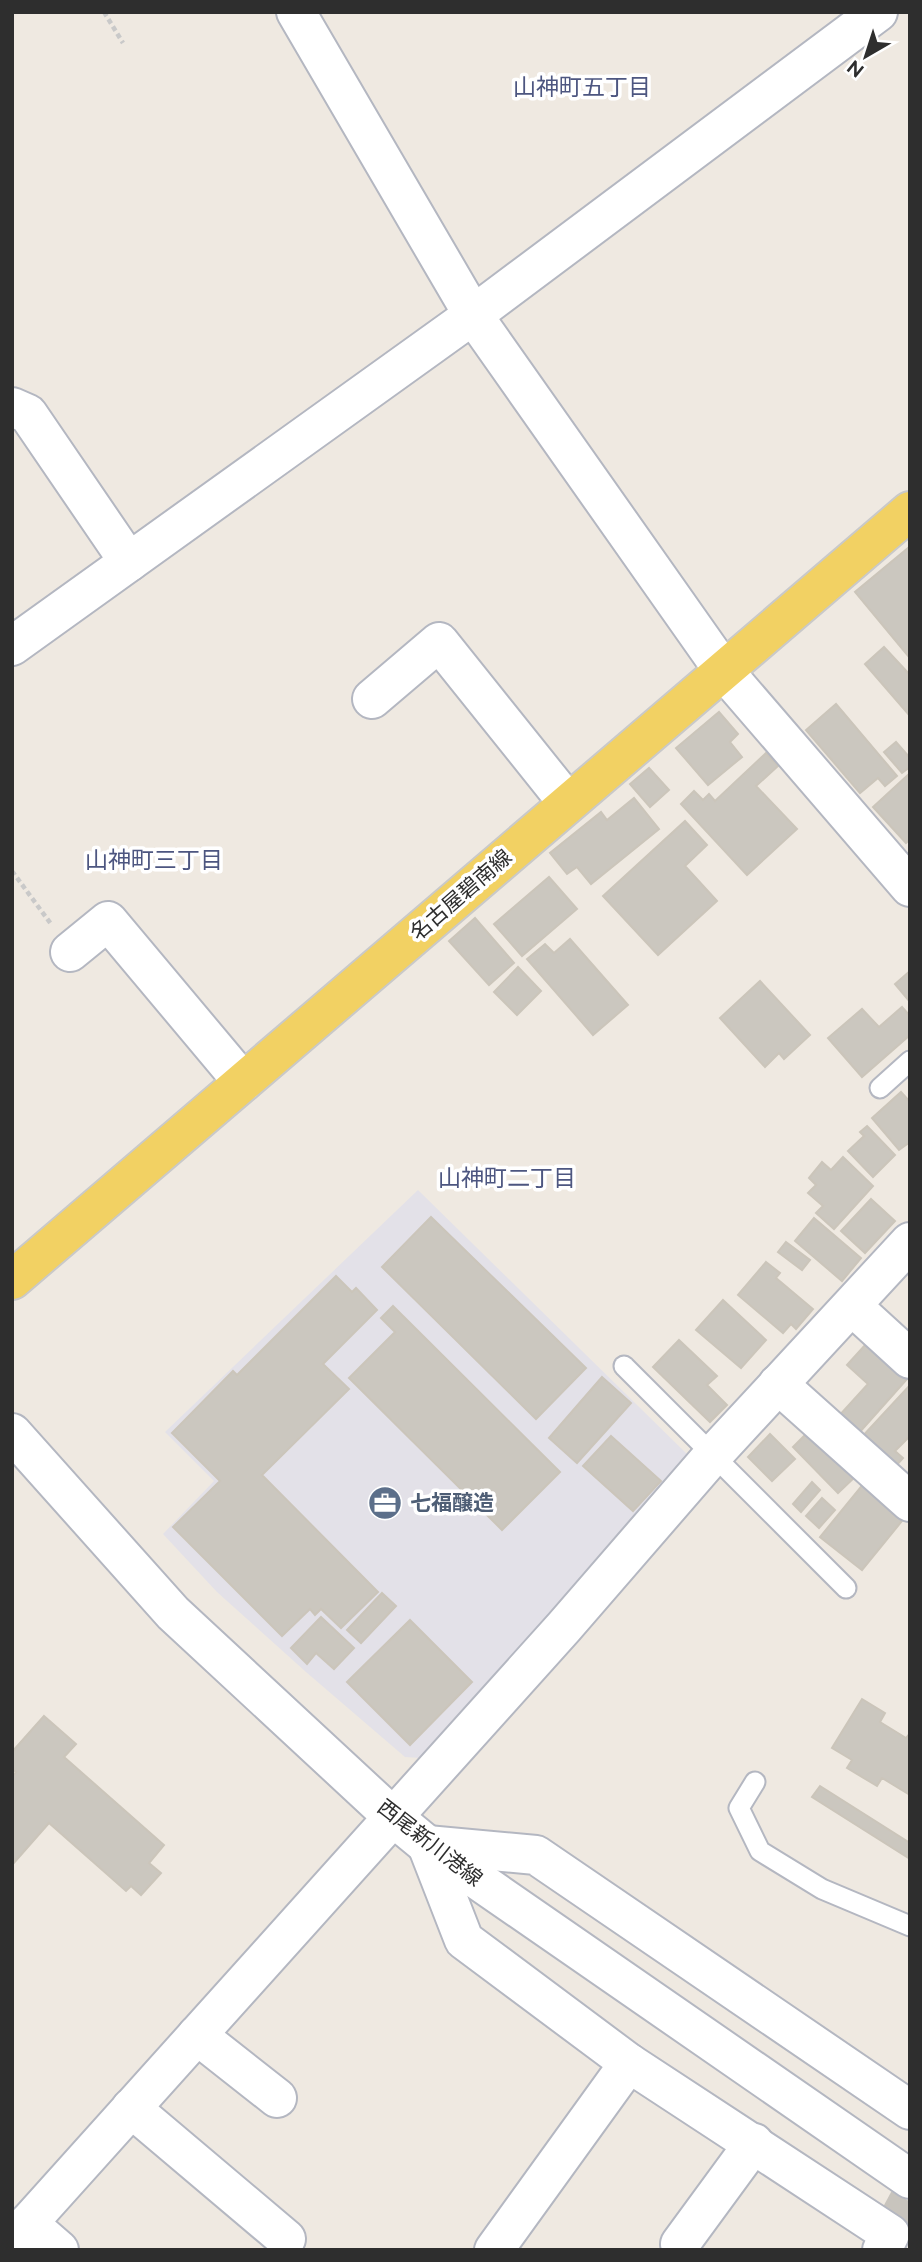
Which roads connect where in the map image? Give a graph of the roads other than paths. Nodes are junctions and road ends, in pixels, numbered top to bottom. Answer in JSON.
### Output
{"nodes":[{"id":1,"x":296,"y":12,"type":"edge"},
{"id":2,"x":878,"y":12,"type":"edge"},
{"id":3,"x":473,"y":315,"type":"junction"},
{"id":4,"x":12,"y":407,"type":"edge"},
{"id":5,"x":910,"y":511,"type":"edge"},
{"id":6,"x":129,"y":562,"type":"junction"},
{"id":7,"x":12,"y":646,"type":"edge"},
{"id":8,"x":723,"y":670,"type":"junction"},
{"id":9,"x":372,"y":699,"type":"dead end"},
{"id":10,"x":568,"y":803,"type":"junction"},
{"id":11,"x":906,"y":876,"type":"edge"},
{"id":12,"x":71,"y":952,"type":"road end"},
{"id":13,"x":910,"y":1061,"type":"edge"},
{"id":14,"x":243,"y":1082,"type":"junction"},
{"id":15,"x":880,"y":1088,"type":"dead end"},
{"id":16,"x":910,"y":1242,"type":"edge"},
{"id":17,"x":12,"y":1280,"type":"edge"},
{"id":18,"x":852,"y":1306,"type":"junction"},
{"id":19,"x":910,"y":1359,"type":"edge"},
{"id":20,"x":624,"y":1366,"type":"dead end"},
{"id":21,"x":778,"y":1384,"type":"junction"},
{"id":22,"x":12,"y":1433,"type":"edge"},
{"id":23,"x":713,"y":1455,"type":"junction"},
{"id":24,"x":910,"y":1502,"type":"edge"},
{"id":25,"x":846,"y":1588,"type":"dead end"},
{"id":26,"x":755,"y":1782,"type":"dead end"},
{"id":27,"x":393,"y":1818,"type":"junction"},
{"id":28,"x":427,"y":1845,"type":"junction"},
{"id":29,"x":910,"y":1926,"type":"edge"},
{"id":30,"x":197,"y":2035,"type":"junction"},
{"id":31,"x":629,"y":2063,"type":"junction"},
{"id":32,"x":277,"y":2098,"type":"dead end"},
{"id":33,"x":131,"y":2108,"type":"junction"},
{"id":34,"x":910,"y":2110,"type":"edge"},
{"id":35,"x":754,"y":2143,"type":"junction"},
{"id":36,"x":910,"y":2179,"type":"edge"},
{"id":37,"x":20,"y":2232,"type":"edge"},
{"id":38,"x":286,"y":2239,"type":"dead end"},
{"id":39,"x":680,"y":2244,"type":"dead end"},
{"id":40,"x":59,"y":2250,"type":"edge"},
{"id":41,"x":494,"y":2250,"type":"edge"},
{"id":42,"x":882,"y":2250,"type":"edge"}],
"edges":[{"from":1,"to":3,"type":"street"},
{"from":2,"to":3,"type":"street"},
{"from":3,"to":6,"type":"street"},
{"from":3,"to":8,"type":"street"},
{"from":4,"to":6,"type":"street"},
{"from":5,"to":8,"type":"main road","name":"名古屋碧南線"},
{"from":6,"to":7,"type":"street"},
{"from":8,"to":10,"type":"main road","name":"名古屋碧南線"},
{"from":8,"to":11,"type":"street"},
{"from":9,"to":10,"type":"street"},
{"from":10,"to":14,"type":"main road","name":"名古屋碧南線"},
{"from":12,"to":14,"type":"street"},
{"from":13,"to":15,"type":"lane"},
{"from":14,"to":17,"type":"main road","name":"名古屋碧南線"},
{"from":16,"to":18,"type":"street"},
{"from":18,"to":19,"type":"street"},
{"from":18,"to":21,"type":"street"},
{"from":20,"to":23,"type":"lane"},
{"from":21,"to":23,"type":"street"},
{"from":21,"to":24,"type":"street"},
{"from":22,"to":27,"type":"street","name":"西尾新川港線"},
{"from":23,"to":25,"type":"lane"},
{"from":23,"to":27,"type":"street"},
{"from":26,"to":29,"type":"lane"},
{"from":27,"to":28,"type":"street","name":"西尾新川港線"},
{"from":27,"to":30,"type":"street"},
{"from":28,"to":31,"type":"street"},
{"from":28,"to":34,"type":"street"},
{"from":28,"to":36,"type":"street","name":"西尾新川港線"},
{"from":30,"to":32,"type":"street"},
{"from":30,"to":33,"type":"street"},
{"from":31,"to":35,"type":"street"},
{"from":31,"to":41,"type":"street"},
{"from":33,"to":37,"type":"street"},
{"from":33,"to":38,"type":"street"},
{"from":35,"to":39,"type":"street"},
{"from":35,"to":42,"type":"street"},
{"from":37,"to":40,"type":"street"}]}
